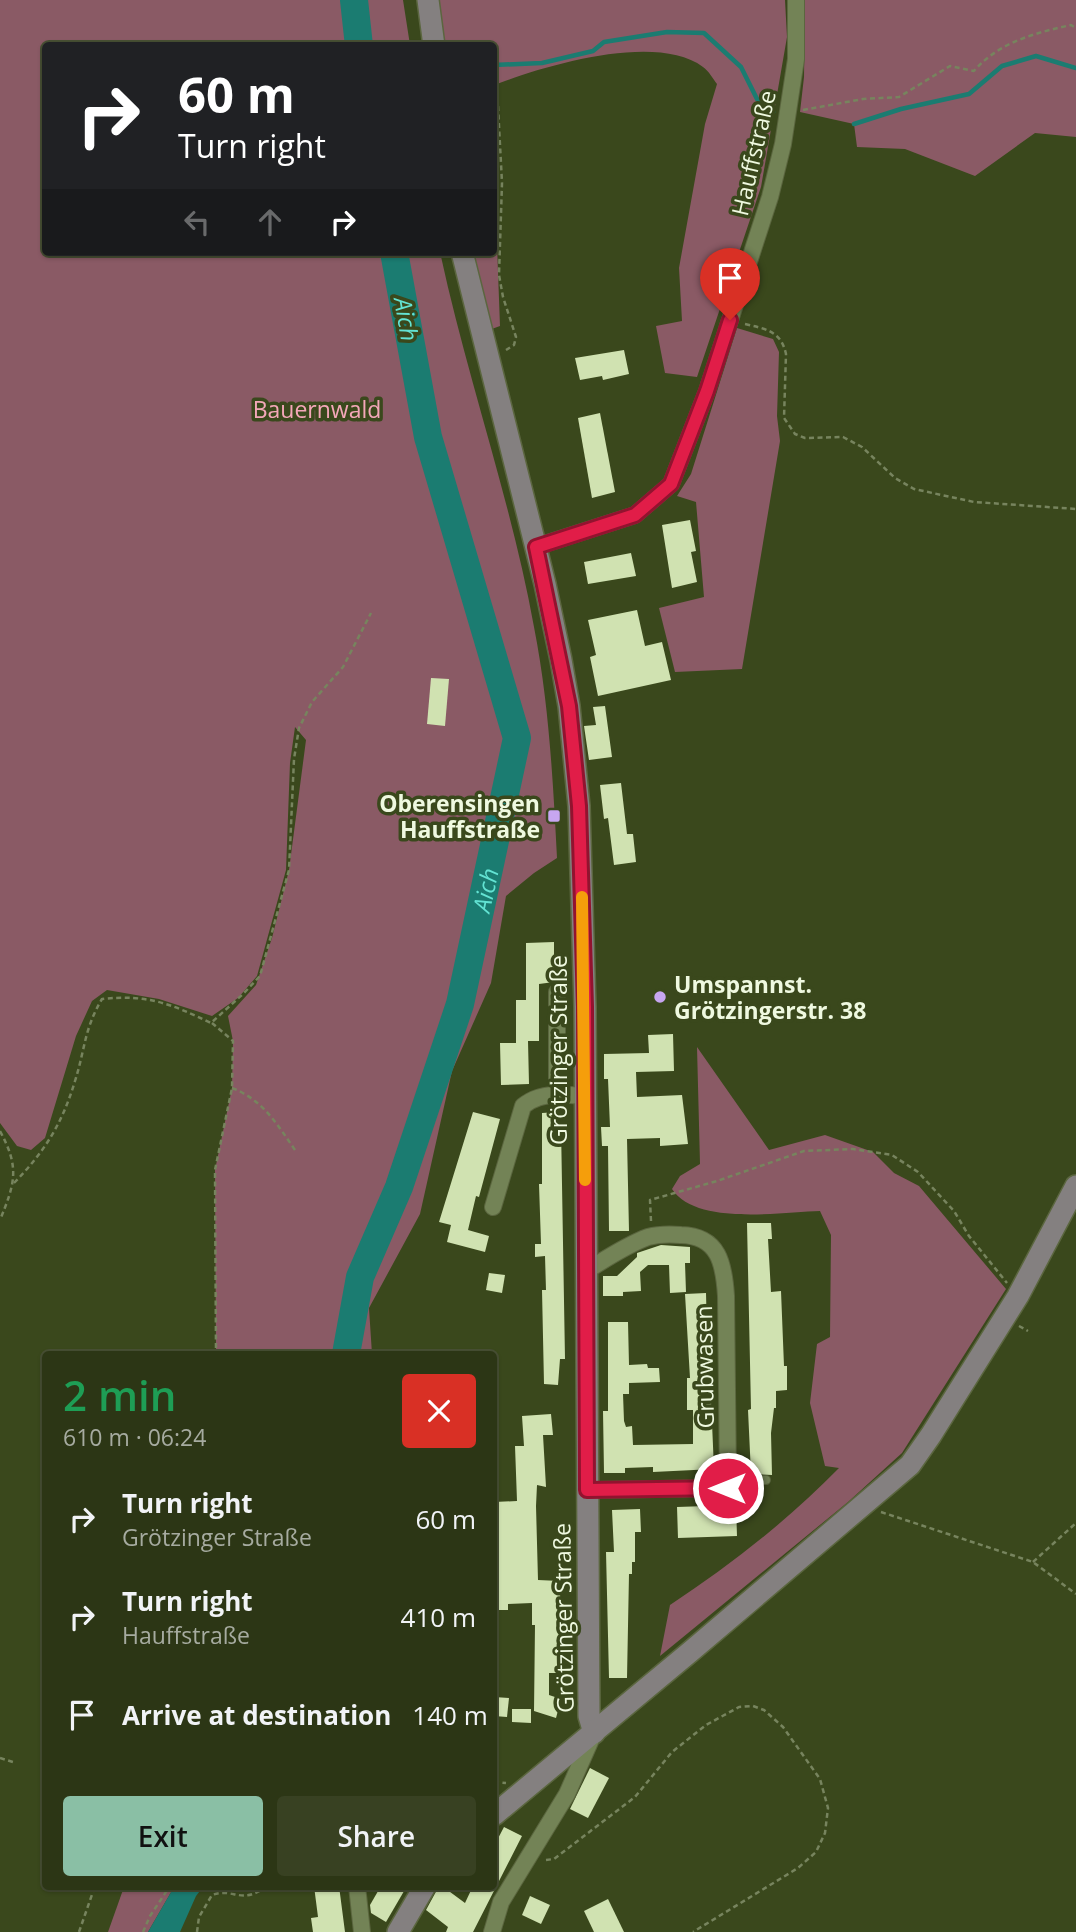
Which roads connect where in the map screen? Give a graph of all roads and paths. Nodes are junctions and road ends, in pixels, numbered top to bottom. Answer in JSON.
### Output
{"nodes":[{"id":1,"x":428,"y":0,"type":"edge"},
{"id":2,"x":796,"y":0,"type":"edge"},
{"id":3,"x":1076,"y":28,"type":"edge"},
{"id":4,"x":433,"y":42,"type":"edge"},
{"id":5,"x":498,"y":106,"type":"dead end"},
{"id":6,"x":787,"y":113,"type":"junction"},
{"id":7,"x":463,"y":256,"type":"edge"},
{"id":8,"x":730,"y":320,"type":"junction"},
{"id":9,"x":489,"y":367,"type":"junction"},
{"id":10,"x":1076,"y":509,"type":"edge"},
{"id":11,"x":536,"y":547,"type":"junction"},
{"id":12,"x":370,"y":613,"type":"dead end"},
{"id":13,"x":557,"y":992,"type":"dead end"},
{"id":14,"x":211,"y":1023,"type":"junction"},
{"id":15,"x":233,"y":1088,"type":"junction"},
{"id":16,"x":557,"y":1094,"type":"junction"},
{"id":17,"x":584,"y":1096,"type":"junction"},
{"id":18,"x":0,"y":1131,"type":"edge"},
{"id":19,"x":295,"y":1150,"type":"dead end"},
{"id":20,"x":14,"y":1182,"type":"junction"},
{"id":21,"x":1076,"y":1186,"type":"edge"},
{"id":22,"x":493,"y":1207,"type":"dead end"},
{"id":23,"x":0,"y":1220,"type":"edge"},
{"id":24,"x":651,"y":1236,"type":"junction"},
{"id":25,"x":586,"y":1271,"type":"junction"},
{"id":26,"x":1018,"y":1296,"type":"junction"},
{"id":27,"x":216,"y":1351,"type":"edge"},
{"id":28,"x":728,"y":1480,"type":"junction"},
{"id":29,"x":766,"y":1480,"type":"dead end"},
{"id":30,"x":587,"y":1490,"type":"junction"},
{"id":31,"x":863,"y":1506,"type":"junction"},
{"id":32,"x":1076,"y":1523,"type":"edge"},
{"id":33,"x":1033,"y":1562,"type":"junction"},
{"id":34,"x":1076,"y":1594,"type":"edge"},
{"id":35,"x":594,"y":1733,"type":"junction"},
{"id":36,"x":0,"y":1758,"type":"edge"},
{"id":37,"x":13,"y":1762,"type":"dead end"},
{"id":38,"x":497,"y":1813,"type":"edge"},
{"id":39,"x":524,"y":1862,"type":"junction"},
{"id":40,"x":93,"y":1890,"type":"edge"},
{"id":41,"x":167,"y":1890,"type":"edge"},
{"id":42,"x":261,"y":1890,"type":"edge"},
{"id":43,"x":357,"y":1890,"type":"edge"},
{"id":44,"x":423,"y":1890,"type":"edge"},
{"id":45,"x":79,"y":1932,"type":"edge"},
{"id":46,"x":143,"y":1932,"type":"edge"},
{"id":47,"x":197,"y":1932,"type":"edge"},
{"id":48,"x":362,"y":1932,"type":"edge"},
{"id":49,"x":397,"y":1932,"type":"edge"},
{"id":50,"x":492,"y":1932,"type":"edge"},
{"id":51,"x":693,"y":1932,"type":"edge"}],
"edges":[{"from":1,"to":4,"type":"main road"},
{"from":2,"to":6,"type":"street","name":"Hauffstraße"},
{"from":3,"to":6,"type":"path"},
{"from":5,"to":9,"type":"path"},
{"from":6,"to":8,"type":"street","name":"Hauffstraße"},
{"from":7,"to":9,"type":"main road","name":"Grötzinger Straße"},
{"from":8,"to":10,"type":"path"},
{"from":8,"to":11,"type":"street","name":"Hauffstraße"},
{"from":9,"to":11,"type":"main road","name":"Grötzinger Straße"},
{"from":11,"to":17,"type":"main road","name":"Grötzinger Straße"},
{"from":12,"to":14,"type":"path"},
{"from":13,"to":16,"type":"street"},
{"from":14,"to":15,"type":"path"},
{"from":14,"to":20,"type":"path"},
{"from":15,"to":19,"type":"path"},
{"from":15,"to":27,"type":"path"},
{"from":16,"to":17,"type":"street"},
{"from":16,"to":22,"type":"street"},
{"from":17,"to":25,"type":"main road","name":"Grötzinger Straße"},
{"from":18,"to":20,"type":"path"},
{"from":20,"to":23,"type":"path"},
{"from":21,"to":26,"type":"main road"},
{"from":24,"to":25,"type":"street","name":"Grubwasen"},
{"from":24,"to":26,"type":"path"},
{"from":24,"to":28,"type":"street","name":"Grubwasen"},
{"from":25,"to":30,"type":"main road","name":"Grötzinger Straße"},
{"from":26,"to":31,"type":"main road"},
{"from":28,"to":29,"type":"lane"},
{"from":28,"to":30,"type":"street"},
{"from":30,"to":35,"type":"main road","name":"Grötzinger Straße"},
{"from":31,"to":33,"type":"path"},
{"from":31,"to":35,"type":"main road"},
{"from":32,"to":33,"type":"path"},
{"from":33,"to":34,"type":"path"},
{"from":35,"to":38,"type":"main road"},
{"from":35,"to":39,"type":"street"},
{"from":36,"to":37,"type":"path"},
{"from":39,"to":50,"type":"street"},
{"from":39,"to":51,"type":"path"},
{"from":40,"to":45,"type":"path"},
{"from":41,"to":46,"type":"path"},
{"from":42,"to":47,"type":"path"},
{"from":43,"to":48,"type":"street"},
{"from":44,"to":49,"type":"main road"}]}
